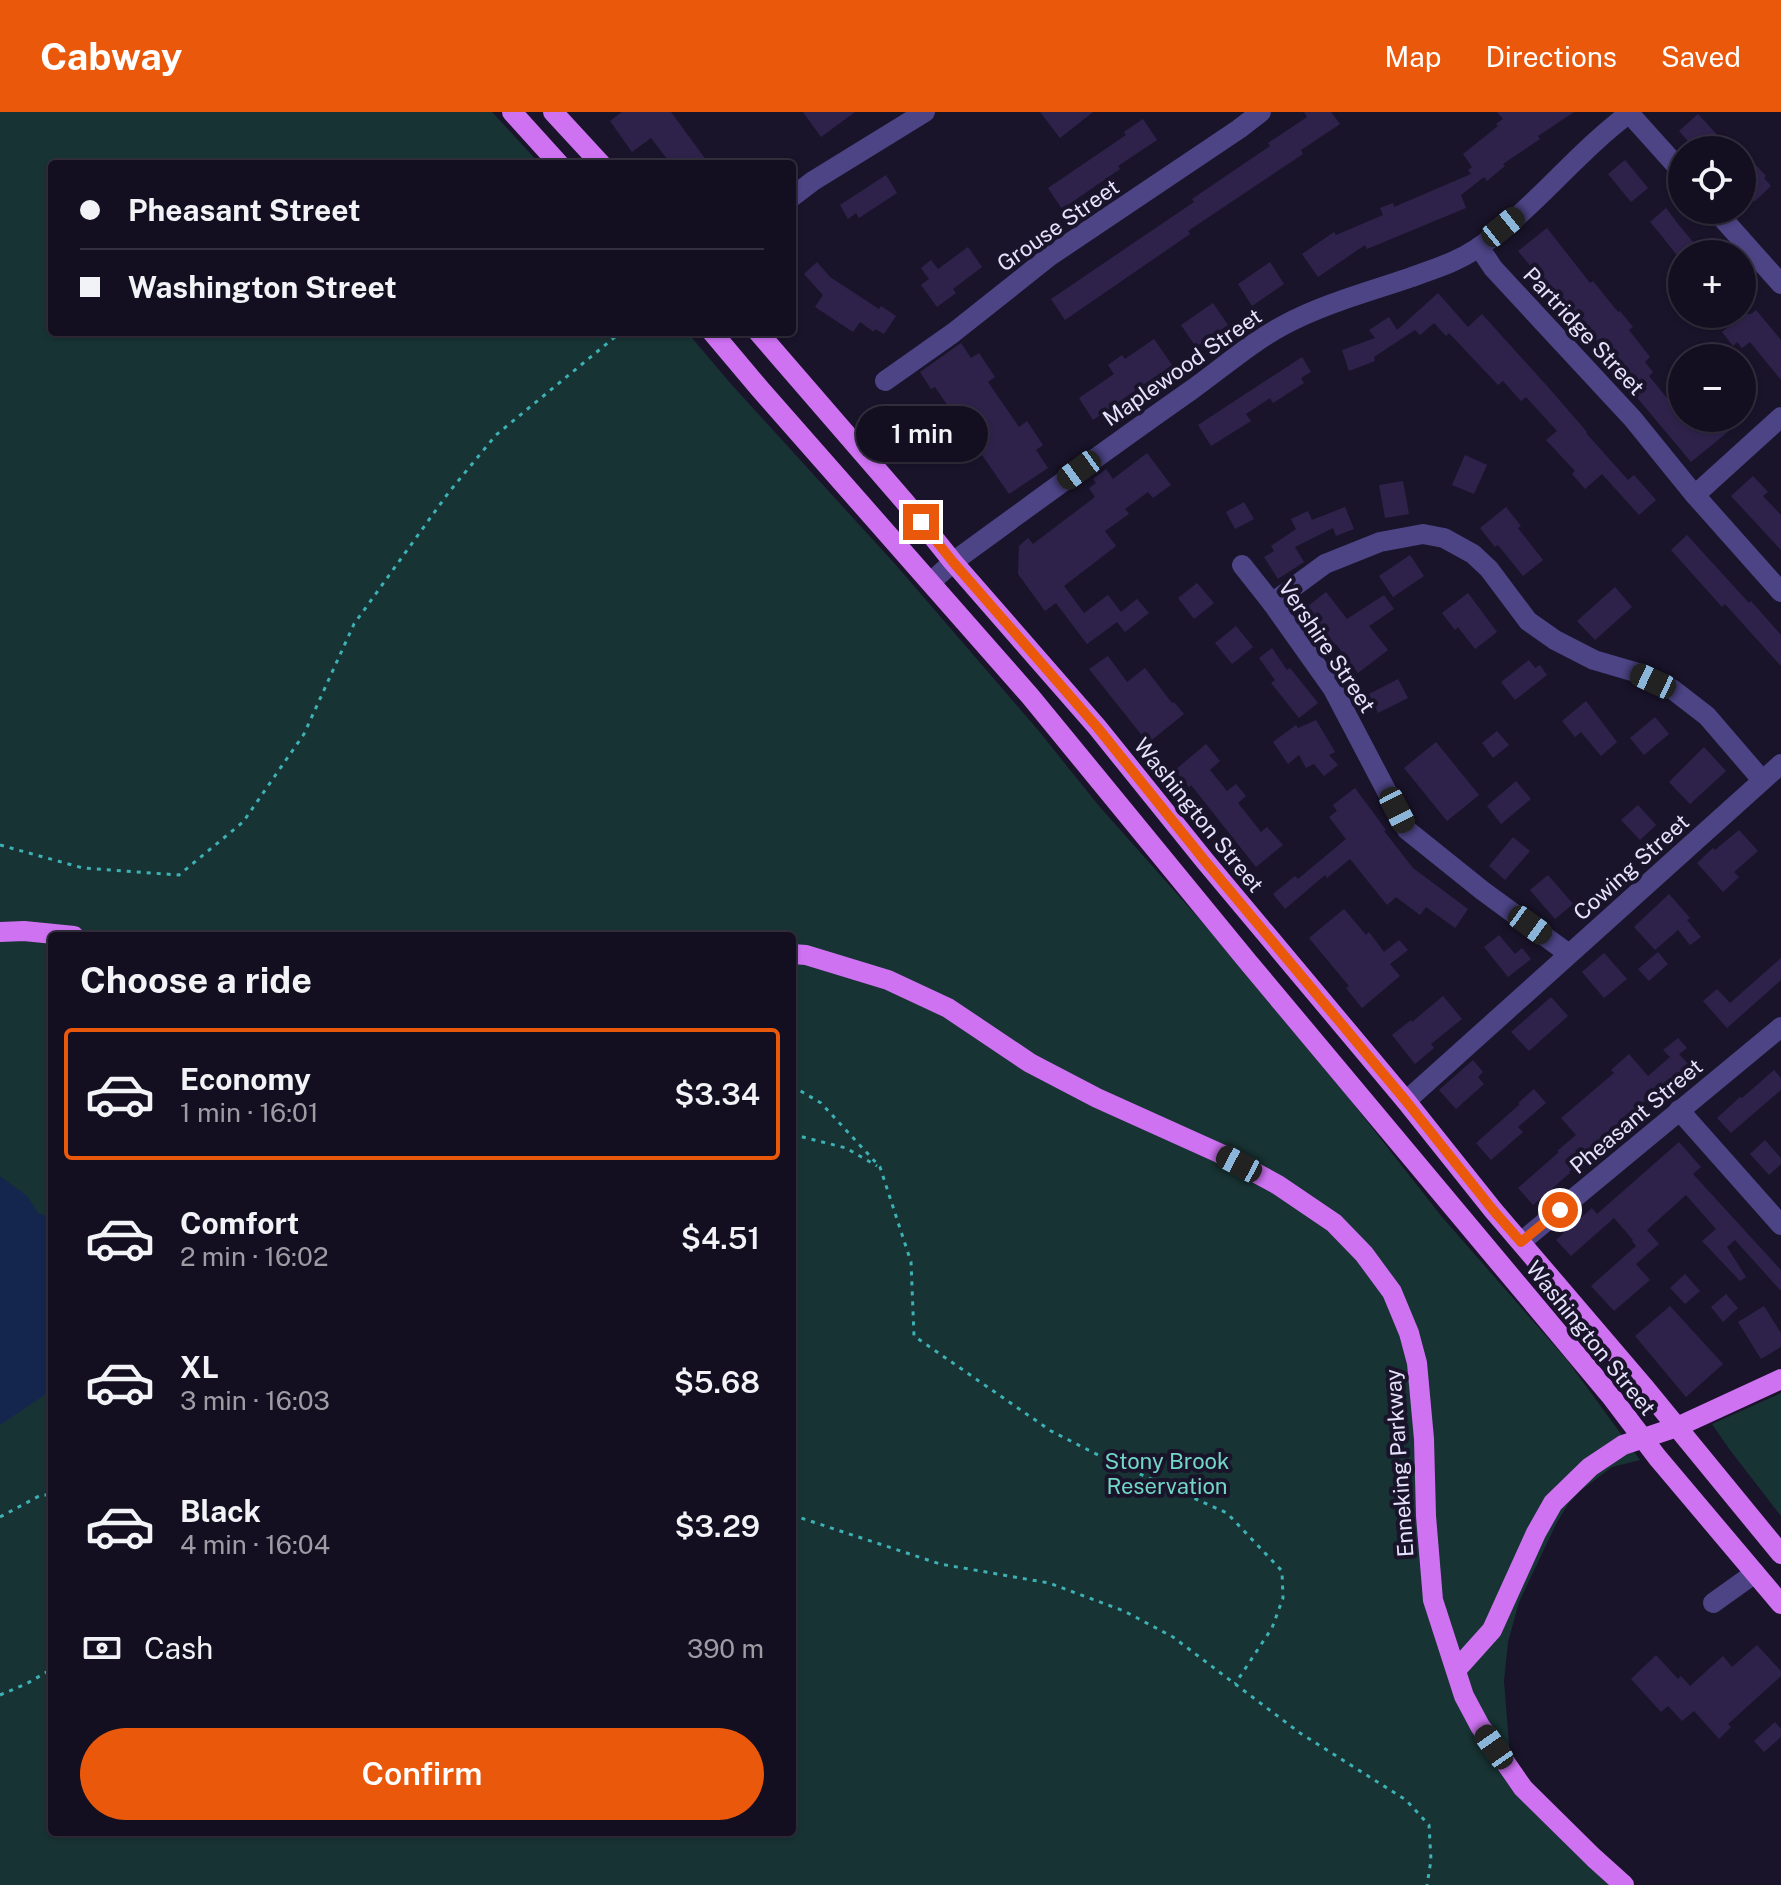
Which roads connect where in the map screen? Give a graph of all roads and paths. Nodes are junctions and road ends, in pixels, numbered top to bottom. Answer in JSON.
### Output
{"nodes":[{"id":1,"x":512,"y":112,"type":"edge"},
{"id":2,"x":553,"y":112,"type":"edge"},
{"id":3,"x":925,"y":112,"type":"edge"},
{"id":4,"x":1261,"y":112,"type":"edge"},
{"id":5,"x":1630,"y":112,"type":"edge"},
{"id":6,"x":1668,"y":156,"type":"edge"},
{"id":7,"x":555,"y":160,"type":"edge"},
{"id":8,"x":597,"y":160,"type":"edge"},
{"id":9,"x":796,"y":194,"type":"edge"},
{"id":10,"x":1727,"y":224,"type":"edge"},
{"id":11,"x":1479,"y":247,"type":"junction"},
{"id":12,"x":1781,"y":284,"type":"edge"},
{"id":13,"x":616,"y":336,"type":"edge"},
{"id":14,"x":715,"y":336,"type":"edge"},
{"id":15,"x":761,"y":336,"type":"edge"},
{"id":16,"x":885,"y":381,"type":"dead end"},
{"id":17,"x":1781,"y":417,"type":"edge"},
{"id":18,"x":1695,"y":495,"type":"junction"},
{"id":19,"x":953,"y":562,"type":"junction"},
{"id":20,"x":1242,"y":565,"type":"dead end"},
{"id":21,"x":931,"y":582,"type":"junction"},
{"id":22,"x":1781,"y":592,"type":"edge"},
{"id":23,"x":1272,"y":603,"type":"junction"},
{"id":24,"x":1781,"y":764,"type":"edge"},
{"id":25,"x":1762,"y":780,"type":"junction"},
{"id":26,"x":0,"y":845,"type":"edge"},
{"id":27,"x":0,"y":932,"type":"edge"},
{"id":28,"x":48,"y":933,"type":"edge"},
{"id":29,"x":796,"y":954,"type":"edge"},
{"id":30,"x":1569,"y":954,"type":"junction"},
{"id":31,"x":1781,"y":1027,"type":"edge"},
{"id":32,"x":796,"y":1088,"type":"edge"},
{"id":33,"x":1406,"y":1101,"type":"junction"},
{"id":34,"x":1679,"y":1110,"type":"junction"},
{"id":35,"x":796,"y":1136,"type":"edge"},
{"id":36,"x":880,"y":1167,"type":"junction"},
{"id":37,"x":1781,"y":1225,"type":"edge"},
{"id":38,"x":1521,"y":1242,"type":"junction"},
{"id":39,"x":1781,"y":1379,"type":"edge"},
{"id":40,"x":1677,"y":1427,"type":"junction"},
{"id":41,"x":1641,"y":1438,"type":"junction"},
{"id":42,"x":48,"y":1495,"type":"edge"},
{"id":43,"x":796,"y":1516,"type":"edge"},
{"id":44,"x":0,"y":1517,"type":"edge"},
{"id":45,"x":1781,"y":1554,"type":"edge"},
{"id":46,"x":1755,"y":1573,"type":"junction"},
{"id":47,"x":1713,"y":1603,"type":"dead end"},
{"id":48,"x":1781,"y":1604,"type":"edge"},
{"id":49,"x":1457,"y":1669,"type":"junction"},
{"id":50,"x":48,"y":1671,"type":"edge"},
{"id":51,"x":1235,"y":1684,"type":"junction"},
{"id":52,"x":0,"y":1695,"type":"edge"},
{"id":53,"x":1427,"y":1885,"type":"edge"},
{"id":54,"x":1624,"y":1885,"type":"edge"}],
"edges":[{"from":1,"to":7,"type":"main road"},
{"from":2,"to":8,"type":"main road"},
{"from":3,"to":9,"type":"street"},
{"from":4,"to":16,"type":"street","name":"Grouse Street"},
{"from":5,"to":6,"type":"street"},
{"from":5,"to":11,"type":"street","name":"Maplewood Street"},
{"from":10,"to":12,"type":"street"},
{"from":11,"to":18,"type":"street","name":"Partridge Street"},
{"from":11,"to":19,"type":"street","name":"Maplewood Street"},
{"from":13,"to":26,"type":"path"},
{"from":14,"to":21,"type":"main road","name":"Washington Street"},
{"from":15,"to":19,"type":"main road","name":"Washington Street"},
{"from":17,"to":18,"type":"street"},
{"from":18,"to":22,"type":"street","name":"Partridge Street"},
{"from":19,"to":21,"type":"street","name":"Maplewood Street"},
{"from":19,"to":33,"type":"main road","name":"Washington Street"},
{"from":20,"to":23,"type":"street","name":"Vershire Street"},
{"from":21,"to":41,"type":"main road","name":"Washington Street"},
{"from":23,"to":25,"type":"street"},
{"from":23,"to":30,"type":"street","name":"Vershire Street"},
{"from":24,"to":25,"type":"street","name":"Cowing Street"},
{"from":25,"to":30,"type":"street","name":"Cowing Street"},
{"from":27,"to":28,"type":"main road"},
{"from":29,"to":49,"type":"main road","name":"Enneking Parkway"},
{"from":30,"to":33,"type":"street","name":"Cowing Street"},
{"from":31,"to":34,"type":"street","name":"Pheasant Street"},
{"from":32,"to":36,"type":"path"},
{"from":33,"to":38,"type":"main road","name":"Washington Street"},
{"from":34,"to":37,"type":"street"},
{"from":34,"to":38,"type":"street","name":"Pheasant Street"},
{"from":35,"to":36,"type":"path"},
{"from":36,"to":51,"type":"path"},
{"from":38,"to":40,"type":"main road","name":"Washington Street"},
{"from":39,"to":40,"type":"main road"},
{"from":40,"to":41,"type":"main road"},
{"from":40,"to":45,"type":"main road","name":"Washington Street"},
{"from":41,"to":46,"type":"main road","name":"Washington Street"},
{"from":41,"to":49,"type":"main road"},
{"from":42,"to":44,"type":"path"},
{"from":43,"to":51,"type":"path"},
{"from":46,"to":47,"type":"street"},
{"from":46,"to":48,"type":"main road","name":"Washington Street"},
{"from":49,"to":54,"type":"main road","name":"Enneking Parkway"},
{"from":50,"to":52,"type":"path"},
{"from":51,"to":53,"type":"path"}]}
